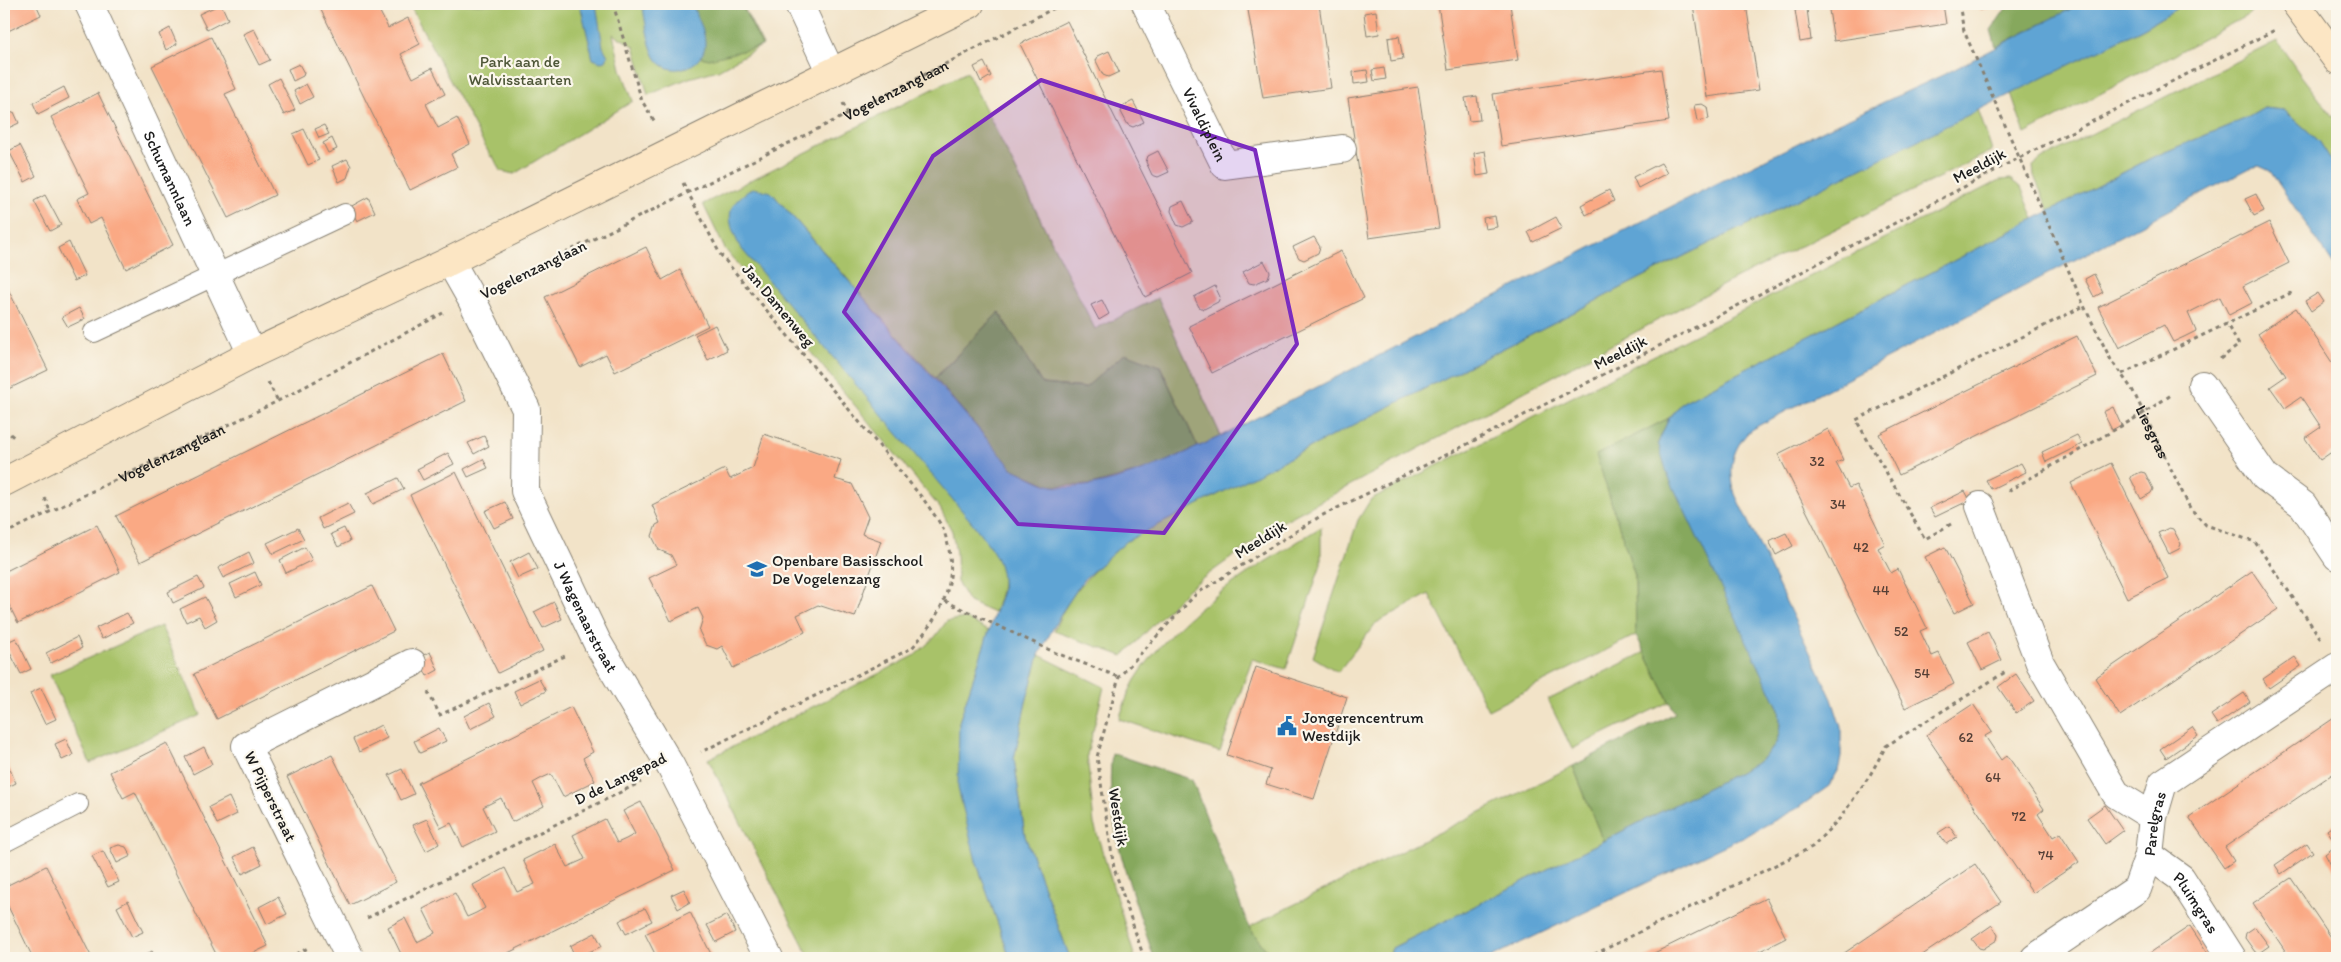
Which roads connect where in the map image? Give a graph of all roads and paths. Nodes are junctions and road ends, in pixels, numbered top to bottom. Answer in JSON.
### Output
{"nodes":[{"id":1,"x":89,"y":4,"type":"edge"},
{"id":2,"x":613,"y":4,"type":"edge"},
{"id":3,"x":799,"y":4,"type":"edge"},
{"id":4,"x":970,"y":4,"type":"edge"},
{"id":5,"x":1062,"y":4,"type":"edge"},
{"id":6,"x":1146,"y":4,"type":"edge"},
{"id":7,"x":1959,"y":4,"type":"edge"},
{"id":8,"x":2301,"y":10,"type":"edge"},
{"id":9,"x":2337,"y":60,"type":"edge"},
{"id":10,"x":831,"y":73,"type":"junction"},
{"id":11,"x":1342,"y":149,"type":"dead end"},
{"id":12,"x":670,"y":154,"type":"junction"},
{"id":13,"x":2017,"y":158,"type":"junction"},
{"id":14,"x":687,"y":192,"type":"junction"},
{"id":15,"x":346,"y":214,"type":"dead end"},
{"id":16,"x":450,"y":261,"type":"junction"},
{"id":17,"x":215,"y":275,"type":"junction"},
{"id":18,"x":2295,"y":290,"type":"dead end"},
{"id":19,"x":471,"y":298,"type":"junction"},
{"id":20,"x":2084,"y":306,"type":"junction"},
{"id":21,"x":2226,"y":323,"type":"junction"},
{"id":22,"x":94,"y":332,"type":"dead end"},
{"id":23,"x":252,"y":354,"type":"junction"},
{"id":24,"x":2218,"y":361,"type":"dead end"},
{"id":25,"x":2122,"y":374,"type":"junction"},
{"id":26,"x":2202,"y":385,"type":"dead end"},
{"id":27,"x":2174,"y":392,"type":"dead end"},
{"id":28,"x":2144,"y":413,"type":"junction"},
{"id":29,"x":4,"y":482,"type":"edge"},
{"id":30,"x":1980,"y":506,"type":"junction"},
{"id":31,"x":4,"y":534,"type":"edge"},
{"id":32,"x":2337,"y":556,"type":"edge"},
{"id":33,"x":945,"y":601,"type":"junction"},
{"id":34,"x":597,"y":642,"type":"junction"},
{"id":35,"x":2036,"y":652,"type":"junction"},
{"id":36,"x":2332,"y":656,"type":"edge"},
{"id":37,"x":412,"y":663,"type":"joint"},
{"id":38,"x":1118,"y":677,"type":"junction"},
{"id":39,"x":672,"y":767,"type":"junction"},
{"id":40,"x":78,"y":804,"type":"dead end"},
{"id":41,"x":2154,"y":817,"type":"junction"},
{"id":42,"x":4,"y":842,"type":"edge"},
{"id":43,"x":2149,"y":855,"type":"junction"},
{"id":44,"x":338,"y":932,"type":"junction"},
{"id":45,"x":289,"y":958,"type":"edge"},
{"id":46,"x":350,"y":958,"type":"edge"},
{"id":47,"x":769,"y":958,"type":"edge"},
{"id":48,"x":1144,"y":958,"type":"edge"},
{"id":49,"x":1587,"y":958,"type":"edge"},
{"id":50,"x":2035,"y":958,"type":"edge"},
{"id":51,"x":2232,"y":958,"type":"edge"}],
"edges":[{"from":1,"to":17,"type":"street","name":"Schumannlaan"},
{"from":2,"to":12,"type":"path","name":"Jan Damenweg"},
{"from":3,"to":10,"type":"street"},
{"from":4,"to":10,"type":"street"},
{"from":5,"to":14,"type":"path","name":"Vogelenzanglaan"},
{"from":6,"to":11,"type":"street","name":"Vivaldiplein"},
{"from":7,"to":13,"type":"path","name":"Liesgras"},
{"from":8,"to":9,"type":"street"},
{"from":8,"to":13,"type":"path","name":"Meeldijk"},
{"from":10,"to":12,"type":"street"},
{"from":12,"to":14,"type":"path","name":"Jan Damenweg"},
{"from":12,"to":16,"type":"street"},
{"from":13,"to":20,"type":"path","name":"Liesgras"},
{"from":13,"to":38,"type":"path","name":"Meeldijk"},
{"from":14,"to":19,"type":"path","name":"Vogelenzanglaan"},
{"from":14,"to":33,"type":"path","name":"Jan Damenweg"},
{"from":15,"to":17,"type":"lane"},
{"from":16,"to":19,"type":"street","name":"J Wagenaarstraat"},
{"from":16,"to":23,"type":"street"},
{"from":17,"to":22,"type":"lane"},
{"from":17,"to":23,"type":"street","name":"Schumannlaan"},
{"from":18,"to":21,"type":"path"},
{"from":19,"to":31,"type":"path","name":"Vogelenzanglaan"},
{"from":19,"to":34,"type":"street","name":"J Wagenaarstraat"},
{"from":20,"to":25,"type":"path","name":"Liesgras"},
{"from":20,"to":30,"type":"path"},
{"from":21,"to":24,"type":"path"},
{"from":21,"to":25,"type":"path"},
{"from":23,"to":29,"type":"street"},
{"from":25,"to":28,"type":"path","name":"Liesgras"},
{"from":26,"to":32,"type":"street"},
{"from":27,"to":28,"type":"path"},
{"from":28,"to":30,"type":"path"},
{"from":28,"to":36,"type":"path","name":"Liesgras"},
{"from":30,"to":35,"type":"street"},
{"from":33,"to":38,"type":"path"},
{"from":33,"to":39,"type":"path","name":"D de Langepad"},
{"from":34,"to":37,"type":"path"},
{"from":34,"to":39,"type":"street","name":"J Wagenaarstraat"},
{"from":35,"to":41,"type":"street"},
{"from":35,"to":49,"type":"path"},
{"from":36,"to":41,"type":"street","name":"Parelgras"},
{"from":37,"to":44,"type":"street","name":"W Pijperstraat"},
{"from":38,"to":48,"type":"path","name":"Westdijk"},
{"from":39,"to":44,"type":"path","name":"D de Langepad"},
{"from":39,"to":47,"type":"street","name":"J Wagenaarstraat"},
{"from":40,"to":42,"type":"lane"},
{"from":41,"to":43,"type":"street","name":"Parelgras"},
{"from":43,"to":50,"type":"street","name":"Parelgras"},
{"from":43,"to":51,"type":"street","name":"Pluimgras"},
{"from":44,"to":45,"type":"path","name":"D de Langepad"},
{"from":44,"to":46,"type":"street","name":"W Pijperstraat"}]}
